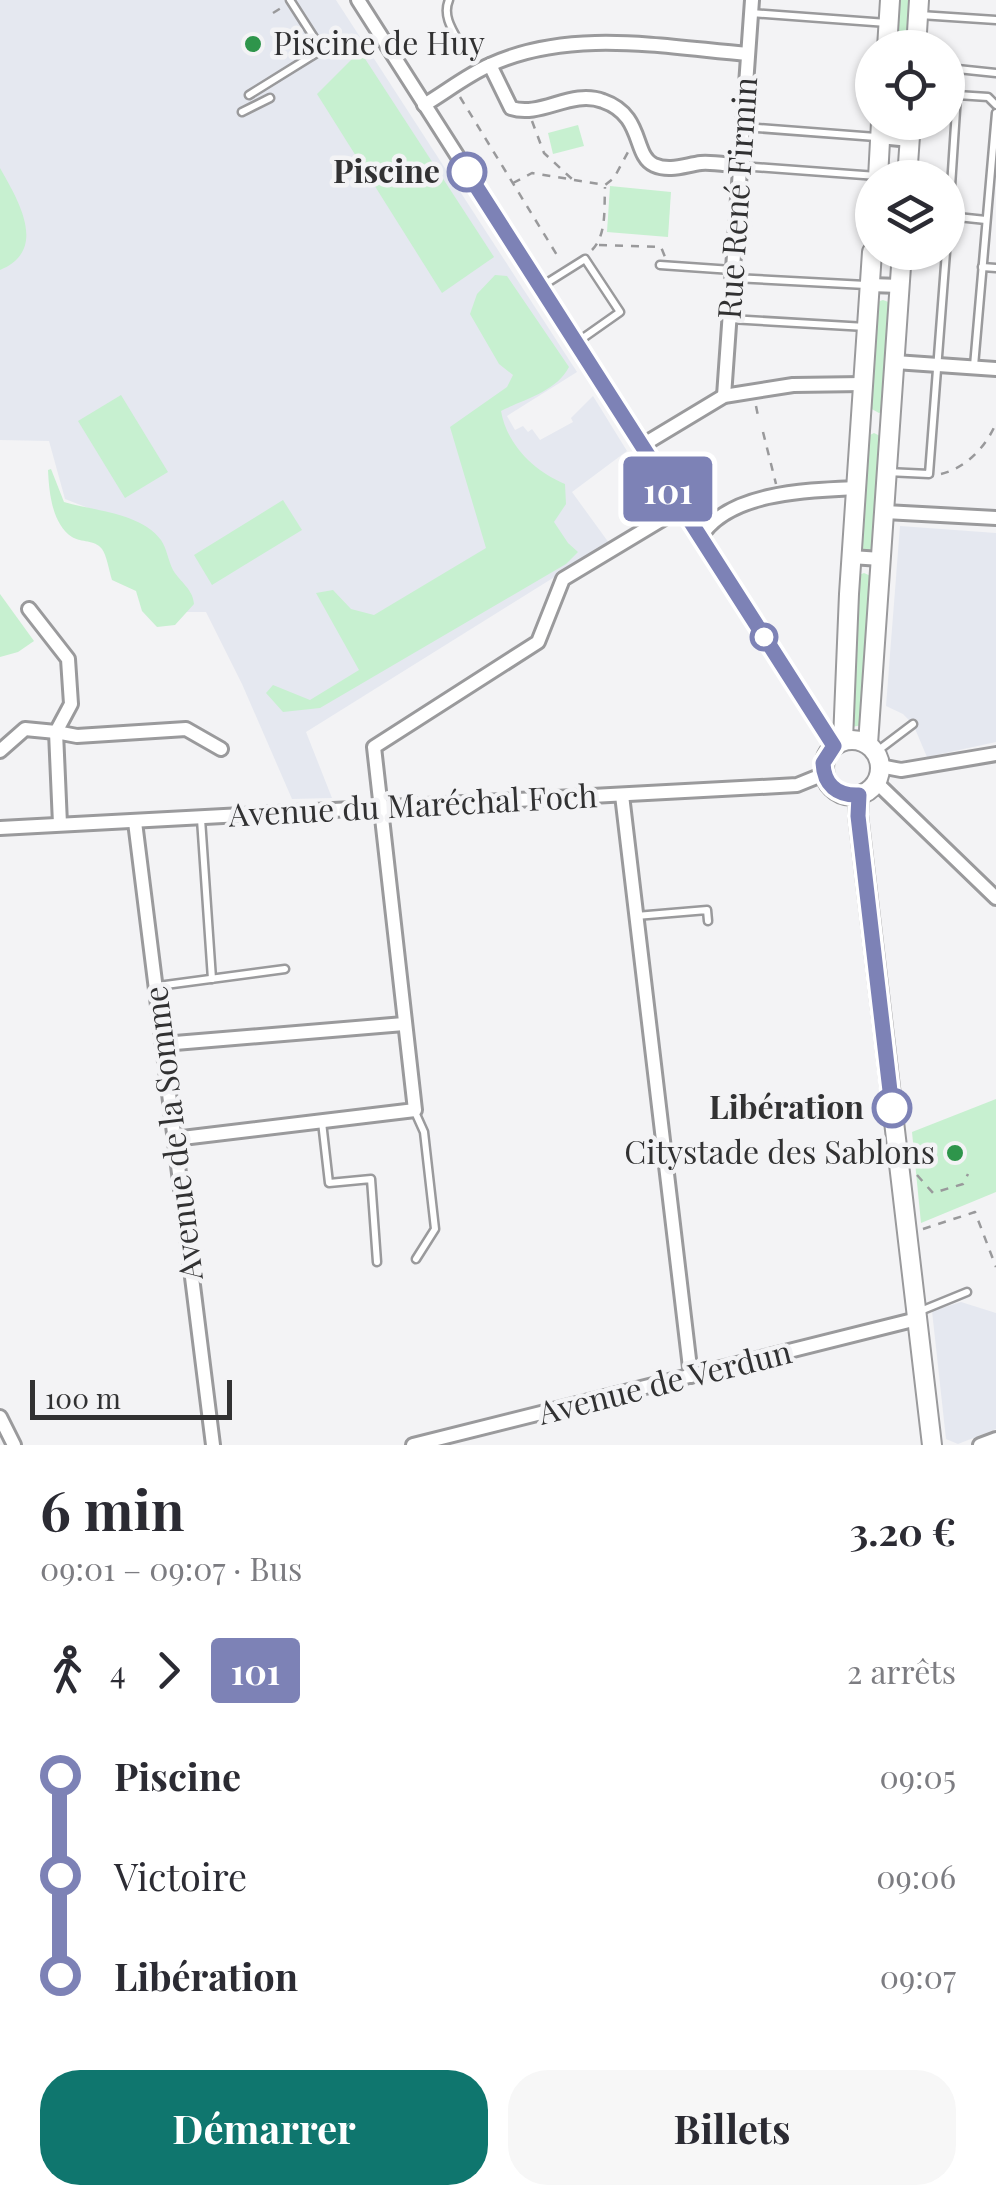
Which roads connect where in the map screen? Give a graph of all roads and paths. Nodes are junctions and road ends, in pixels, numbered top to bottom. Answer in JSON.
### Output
{"nodes":[{"id":1,"x":290,"y":0,"type":"edge"},
{"id":2,"x":358,"y":0,"type":"edge"},
{"id":3,"x":450,"y":0,"type":"edge"},
{"id":4,"x":890,"y":0,"type":"edge"},
{"id":5,"x":752,"y":6,"type":"edge"},
{"id":6,"x":919,"y":7,"type":"edge"},
{"id":7,"x":996,"y":20,"type":"edge"},
{"id":8,"x":888,"y":23,"type":"junction"},
{"id":9,"x":887,"y":30,"type":"edge"},
{"id":10,"x":461,"y":45,"type":"dead end"},
{"id":11,"x":748,"y":54,"type":"junction"},
{"id":12,"x":479,"y":66,"type":"junction"},
{"id":13,"x":965,"y":70,"type":"edge"},
{"id":14,"x":996,"y":73,"type":"edge"},
{"id":15,"x":454,"y":87,"type":"junction"},
{"id":16,"x":249,"y":95,"type":"dead end"},
{"id":17,"x":270,"y":98,"type":"dead end"},
{"id":18,"x":424,"y":105,"type":"junction"},
{"id":19,"x":996,"y":105,"type":"edge"},
{"id":20,"x":528,"y":110,"type":"junction"},
{"id":21,"x":242,"y":112,"type":"dead end"},
{"id":22,"x":996,"y":113,"type":"edge"},
{"id":23,"x":743,"y":127,"type":"junction"},
{"id":24,"x":855,"y":129,"type":"edge"},
{"id":25,"x":640,"y":142,"type":"junction"},
{"id":26,"x":952,"y":160,"type":"edge"},
{"id":27,"x":740,"y":166,"type":"junction"},
{"id":28,"x":855,"y":175,"type":"edge"},
{"id":29,"x":574,"y":180,"type":"junction"},
{"id":30,"x":512,"y":184,"type":"junction"},
{"id":31,"x":605,"y":185,"type":"junction"},
{"id":32,"x":990,"y":214,"type":"edge"},
{"id":33,"x":965,"y":215,"type":"edge"},
{"id":34,"x":598,"y":245,"type":"junction"},
{"id":35,"x":584,"y":257,"type":"dead end"},
{"id":36,"x":664,"y":265,"type":"joint"},
{"id":37,"x":982,"y":267,"type":"junction"},
{"id":38,"x":996,"y":268,"type":"edge"},
{"id":39,"x":566,"y":270,"type":"junction"},
{"id":40,"x":871,"y":270,"type":"edge"},
{"id":41,"x":901,"y":270,"type":"edge"},
{"id":42,"x":945,"y":270,"type":"edge"},
{"id":43,"x":733,"y":274,"type":"junction"},
{"id":44,"x":870,"y":285,"type":"junction"},
{"id":45,"x":900,"y":286,"type":"junction"},
{"id":46,"x":540,"y":288,"type":"junction"},
{"id":47,"x":730,"y":319,"type":"junction"},
{"id":48,"x":867,"y":328,"type":"junction"},
{"id":49,"x":575,"y":344,"type":"junction"},
{"id":50,"x":894,"y":362,"type":"junction"},
{"id":51,"x":937,"y":366,"type":"junction"},
{"id":52,"x":974,"y":368,"type":"junction"},
{"id":53,"x":996,"y":370,"type":"edge"},
{"id":54,"x":863,"y":384,"type":"junction"},
{"id":55,"x":724,"y":396,"type":"junction"},
{"id":56,"x":861,"y":417,"type":"junction"},
{"id":57,"x":891,"y":420,"type":"junction"},
{"id":58,"x":996,"y":423,"type":"edge"},
{"id":59,"x":762,"y":432,"type":"dead end"},
{"id":60,"x":992,"y":434,"type":"junction"},
{"id":61,"x":996,"y":442,"type":"edge"},
{"id":62,"x":641,"y":446,"type":"junction"},
{"id":63,"x":887,"y":472,"type":"junction"},
{"id":64,"x":930,"y":474,"type":"junction"},
{"id":65,"x":856,"y":488,"type":"junction"},
{"id":66,"x":778,"y":494,"type":"junction"},
{"id":67,"x":681,"y":508,"type":"junction"},
{"id":68,"x":884,"y":512,"type":"junction"},
{"id":69,"x":996,"y":518,"type":"edge"},
{"id":70,"x":700,"y":538,"type":"junction"},
{"id":71,"x":851,"y":557,"type":"junction"},
{"id":72,"x":881,"y":559,"type":"junction"},
{"id":73,"x":29,"y":609,"type":"dead end"},
{"id":74,"x":913,"y":724,"type":"dead end"},
{"id":75,"x":56,"y":732,"type":"junction"},
{"id":76,"x":838,"y":743,"type":"junction"},
{"id":77,"x":221,"y":749,"type":"dead end"},
{"id":78,"x":0,"y":751,"type":"edge"},
{"id":79,"x":996,"y":754,"type":"edge"},
{"id":80,"x":875,"y":761,"type":"junction"},
{"id":81,"x":824,"y":774,"type":"junction"},
{"id":82,"x":859,"y":795,"type":"junction"},
{"id":83,"x":622,"y":796,"type":"junction"},
{"id":84,"x":380,"y":809,"type":"junction"},
{"id":85,"x":201,"y":818,"type":"junction"},
{"id":86,"x":135,"y":822,"type":"junction"},
{"id":87,"x":60,"y":824,"type":"junction"},
{"id":88,"x":0,"y":828,"type":"edge"},
{"id":89,"x":996,"y":898,"type":"edge"},
{"id":90,"x":636,"y":916,"type":"junction"},
{"id":91,"x":708,"y":922,"type":"dead end"},
{"id":92,"x":285,"y":969,"type":"dead end"},
{"id":93,"x":212,"y":978,"type":"junction"},
{"id":94,"x":156,"y":986,"type":"junction"},
{"id":95,"x":404,"y":1024,"type":"junction"},
{"id":96,"x":163,"y":1044,"type":"junction"},
{"id":97,"x":414,"y":1110,"type":"junction"},
{"id":98,"x":322,"y":1122,"type":"junction"},
{"id":99,"x":174,"y":1139,"type":"junction"},
{"id":100,"x":968,"y":1174,"type":"dead end"},
{"id":101,"x":900,"y":1176,"type":"junction"},
{"id":102,"x":908,"y":1234,"type":"junction"},
{"id":103,"x":416,"y":1259,"type":"dead end"},
{"id":104,"x":377,"y":1262,"type":"dead end"},
{"id":105,"x":996,"y":1267,"type":"edge"},
{"id":106,"x":967,"y":1292,"type":"dead end"},
{"id":107,"x":917,"y":1316,"type":"junction"},
{"id":108,"x":691,"y":1376,"type":"junction"},
{"id":109,"x":0,"y":1418,"type":"edge"},
{"id":110,"x":996,"y":1439,"type":"edge"},
{"id":111,"x":14,"y":1445,"type":"edge"},
{"id":112,"x":213,"y":1445,"type":"edge"},
{"id":113,"x":413,"y":1445,"type":"edge"},
{"id":114,"x":932,"y":1445,"type":"edge"},
{"id":115,"x":980,"y":1445,"type":"edge"}],
"edges":[{"from":1,"to":16,"type":"lane"},
{"from":2,"to":18,"type":"street"},
{"from":3,"to":10,"type":"lane"},
{"from":4,"to":8,"type":"street"},
{"from":5,"to":8,"type":"lane"},
{"from":5,"to":11,"type":"street","name":"Rue René Firmin"},
{"from":6,"to":7,"type":"lane"},
{"from":8,"to":9,"type":"street"},
{"from":11,"to":12,"type":"street"},
{"from":11,"to":23,"type":"street","name":"Rue René Firmin"},
{"from":12,"to":15,"type":"street"},
{"from":12,"to":20,"type":"street"},
{"from":13,"to":14,"type":"lane"},
{"from":15,"to":18,"type":"street"},
{"from":15,"to":30,"type":"path"},
{"from":17,"to":21,"type":"lane"},
{"from":18,"to":46,"type":"street"},
{"from":19,"to":26,"type":"lane"},
{"from":20,"to":25,"type":"street"},
{"from":20,"to":29,"type":"path"},
{"from":22,"to":32,"type":"lane"},
{"from":23,"to":24,"type":"lane"},
{"from":23,"to":27,"type":"street","name":"Rue René Firmin"},
{"from":25,"to":27,"type":"street"},
{"from":25,"to":31,"type":"path"},
{"from":27,"to":28,"type":"lane"},
{"from":27,"to":43,"type":"street","name":"Rue René Firmin"},
{"from":29,"to":30,"type":"path"},
{"from":29,"to":31,"type":"path"},
{"from":30,"to":39,"type":"path"},
{"from":31,"to":34,"type":"path"},
{"from":32,"to":33,"type":"lane"},
{"from":32,"to":37,"type":"lane"},
{"from":34,"to":35,"type":"path"},
{"from":34,"to":36,"type":"path"},
{"from":36,"to":43,"type":"lane"},
{"from":37,"to":38,"type":"lane"},
{"from":37,"to":52,"type":"lane"},
{"from":39,"to":46,"type":"lane"},
{"from":39,"to":49,"type":"lane"},
{"from":40,"to":44,"type":"street"},
{"from":41,"to":45,"type":"street"},
{"from":42,"to":51,"type":"lane"},
{"from":43,"to":44,"type":"lane"},
{"from":43,"to":47,"type":"street","name":"Rue René Firmin"},
{"from":44,"to":45,"type":"street"},
{"from":44,"to":48,"type":"street"},
{"from":45,"to":50,"type":"street"},
{"from":46,"to":49,"type":"street"},
{"from":47,"to":48,"type":"lane"},
{"from":47,"to":55,"type":"street","name":"Rue René Firmin"},
{"from":48,"to":54,"type":"street"},
{"from":49,"to":62,"type":"street"},
{"from":50,"to":51,"type":"street"},
{"from":50,"to":57,"type":"street"},
{"from":51,"to":52,"type":"street"},
{"from":51,"to":64,"type":"lane"},
{"from":52,"to":53,"type":"street"},
{"from":54,"to":55,"type":"street"},
{"from":54,"to":56,"type":"street"},
{"from":55,"to":62,"type":"street"},
{"from":56,"to":57,"type":"street"},
{"from":56,"to":65,"type":"street"},
{"from":57,"to":63,"type":"street"},
{"from":58,"to":60,"type":"path"},
{"from":59,"to":66,"type":"path"},
{"from":60,"to":61,"type":"path"},
{"from":60,"to":64,"type":"path"},
{"from":62,"to":67,"type":"street"},
{"from":63,"to":64,"type":"lane"},
{"from":63,"to":68,"type":"street"},
{"from":65,"to":66,"type":"street"},
{"from":65,"to":71,"type":"street"},
{"from":66,"to":70,"type":"street"},
{"from":67,"to":70,"type":"street"},
{"from":67,"to":84,"type":"street"},
{"from":68,"to":69,"type":"street"},
{"from":68,"to":72,"type":"street"},
{"from":70,"to":76,"type":"street"},
{"from":71,"to":72,"type":"street"},
{"from":71,"to":76,"type":"street"},
{"from":72,"to":80,"type":"street"},
{"from":73,"to":75,"type":"street"},
{"from":74,"to":80,"type":"lane"},
{"from":75,"to":77,"type":"street"},
{"from":75,"to":78,"type":"street"},
{"from":75,"to":87,"type":"street"},
{"from":76,"to":80,"type":"street"},
{"from":76,"to":81,"type":"street"},
{"from":79,"to":80,"type":"street"},
{"from":80,"to":82,"type":"street"},
{"from":80,"to":89,"type":"street"},
{"from":81,"to":82,"type":"street"},
{"from":81,"to":83,"type":"street","name":"Avenue du Maréchal Foch"},
{"from":82,"to":101,"type":"street"},
{"from":83,"to":84,"type":"street","name":"Avenue du Maréchal Foch"},
{"from":83,"to":90,"type":"street"},
{"from":84,"to":85,"type":"street","name":"Avenue du Maréchal Foch"},
{"from":84,"to":95,"type":"street"},
{"from":85,"to":86,"type":"street","name":"Avenue du Maréchal Foch"},
{"from":85,"to":93,"type":"lane"},
{"from":86,"to":87,"type":"street","name":"Avenue du Maréchal Foch"},
{"from":86,"to":94,"type":"street","name":"Avenue de la Somme"},
{"from":87,"to":88,"type":"street","name":"Avenue du Maréchal Foch"},
{"from":90,"to":91,"type":"lane"},
{"from":90,"to":108,"type":"street"},
{"from":92,"to":93,"type":"lane"},
{"from":93,"to":94,"type":"lane"},
{"from":94,"to":96,"type":"street","name":"Avenue de la Somme"},
{"from":95,"to":96,"type":"street"},
{"from":95,"to":97,"type":"street"},
{"from":96,"to":99,"type":"street","name":"Avenue de la Somme"},
{"from":97,"to":98,"type":"street"},
{"from":97,"to":103,"type":"lane"},
{"from":98,"to":99,"type":"street"},
{"from":98,"to":104,"type":"lane"},
{"from":99,"to":112,"type":"street","name":"Avenue de la Somme"},
{"from":100,"to":101,"type":"path"},
{"from":101,"to":102,"type":"street"},
{"from":102,"to":105,"type":"path"},
{"from":102,"to":107,"type":"street"},
{"from":106,"to":107,"type":"lane"},
{"from":107,"to":108,"type":"street","name":"Avenue de Verdun"},
{"from":107,"to":114,"type":"street"},
{"from":108,"to":113,"type":"street","name":"Avenue de Verdun"},
{"from":109,"to":111,"type":"street"},
{"from":110,"to":115,"type":"street"}]}
